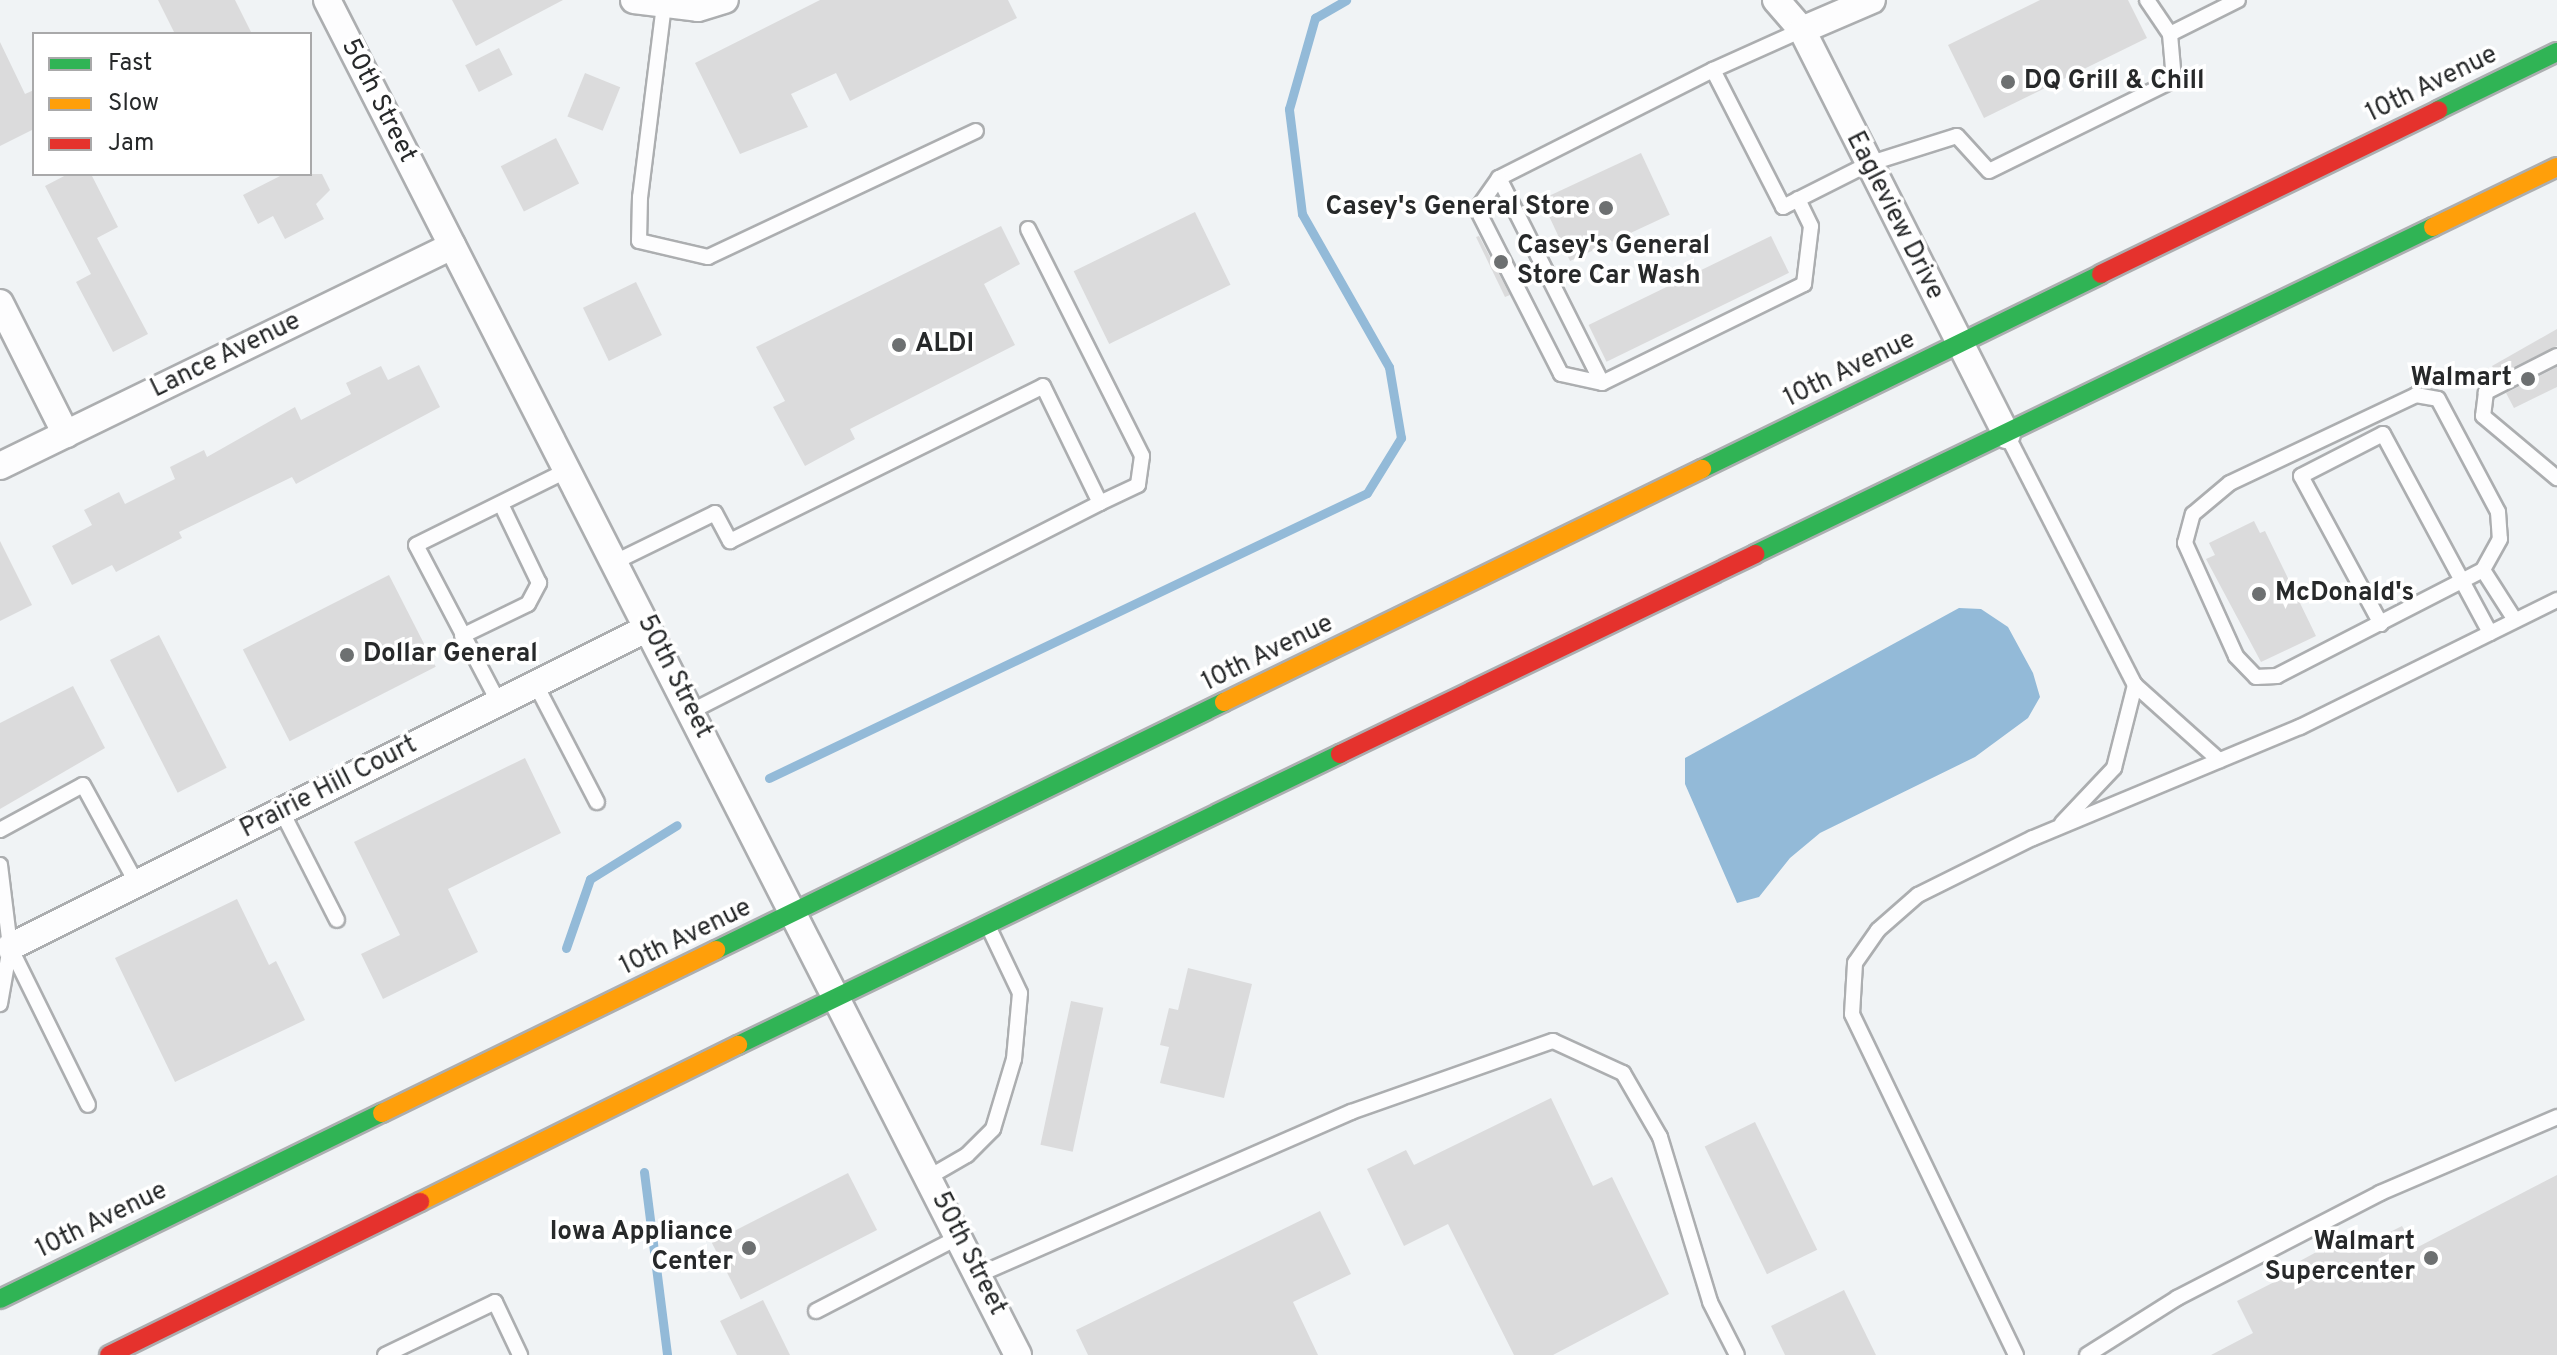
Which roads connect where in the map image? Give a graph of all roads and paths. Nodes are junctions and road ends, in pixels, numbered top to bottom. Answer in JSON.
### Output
{"nodes":[{"id":1,"x":327,"y":0,"type":"edge"},
{"id":2,"x":725,"y":0,"type":"edge"},
{"id":3,"x":1776,"y":0,"type":"edge"},
{"id":4,"x":1872,"y":0,"type":"edge"},
{"id":5,"x":2147,"y":0,"type":"edge"},
{"id":6,"x":2238,"y":0,"type":"edge"},
{"id":7,"x":647,"y":3,"type":"edge"},
{"id":8,"x":1802,"y":30,"type":"junction"},
{"id":9,"x":2170,"y":34,"type":"junction"},
{"id":10,"x":2557,"y":52,"type":"edge"},
{"id":11,"x":1713,"y":70,"type":"junction"},
{"id":12,"x":976,"y":131,"type":"dead end"},
{"id":13,"x":1868,"y":164,"type":"junction"},
{"id":14,"x":2557,"y":167,"type":"edge"},
{"id":15,"x":1499,"y":178,"type":"junction"},
{"id":16,"x":1798,"y":199,"type":"junction"},
{"id":17,"x":1028,"y":229,"type":"dead end"},
{"id":18,"x":452,"y":246,"type":"junction"},
{"id":19,"x":0,"y":303,"type":"edge"},
{"id":20,"x":1960,"y":346,"type":"junction"},
{"id":21,"x":2557,"y":356,"type":"edge"},
{"id":22,"x":1602,"y":383,"type":"junction"},
{"id":23,"x":66,"y":434,"type":"junction"},
{"id":24,"x":2007,"y":435,"type":"junction"},
{"id":25,"x":0,"y":466,"type":"edge"},
{"id":26,"x":568,"y":470,"type":"junction"},
{"id":27,"x":2557,"y":478,"type":"edge"},
{"id":28,"x":1100,"y":503,"type":"junction"},
{"id":29,"x":501,"y":504,"type":"junction"},
{"id":30,"x":615,"y":562,"type":"junction"},
{"id":31,"x":2483,"y":570,"type":"junction"},
{"id":32,"x":2462,"y":585,"type":"junction"},
{"id":33,"x":2557,"y":600,"type":"edge"},
{"id":34,"x":2515,"y":620,"type":"junction"},
{"id":35,"x":2381,"y":624,"type":"junction"},
{"id":36,"x":648,"y":628,"type":"junction"},
{"id":37,"x":2490,"y":633,"type":"junction"},
{"id":38,"x":462,"y":636,"type":"junction"},
{"id":39,"x":536,"y":685,"type":"junction"},
{"id":40,"x":2135,"y":685,"type":"junction"},
{"id":41,"x":499,"y":703,"type":"junction"},
{"id":42,"x":692,"y":711,"type":"junction"},
{"id":43,"x":2219,"y":760,"type":"junction"},
{"id":44,"x":597,"y":802,"type":"dead end"},
{"id":45,"x":282,"y":812,"type":"junction"},
{"id":46,"x":2059,"y":826,"type":"junction"},
{"id":47,"x":0,"y":830,"type":"edge"},
{"id":48,"x":0,"y":865,"type":"edge"},
{"id":49,"x":137,"y":884,"type":"junction"},
{"id":50,"x":794,"y":914,"type":"junction"},
{"id":51,"x":337,"y":920,"type":"dead end"},
{"id":52,"x":987,"y":925,"type":"junction"},
{"id":53,"x":5,"y":946,"type":"edge"},
{"id":54,"x":838,"y":996,"type":"junction"},
{"id":55,"x":0,"y":1004,"type":"edge"},
{"id":56,"x":88,"y":1105,"type":"dead end"},
{"id":57,"x":2557,"y":1117,"type":"edge"},
{"id":58,"x":929,"y":1177,"type":"junction"},
{"id":59,"x":959,"y":1237,"type":"junction"},
{"id":60,"x":978,"y":1275,"type":"junction"},
{"id":61,"x":0,"y":1299,"type":"edge"},
{"id":62,"x":816,"y":1311,"type":"dead end"},
{"id":63,"x":149,"y":1335,"type":"junction"},
{"id":64,"x":109,"y":1355,"type":"edge"},
{"id":65,"x":159,"y":1355,"type":"edge"},
{"id":66,"x":385,"y":1355,"type":"edge"},
{"id":67,"x":520,"y":1355,"type":"edge"},
{"id":68,"x":1018,"y":1355,"type":"edge"},
{"id":69,"x":1737,"y":1355,"type":"edge"},
{"id":70,"x":2016,"y":1355,"type":"edge"},
{"id":71,"x":2087,"y":1355,"type":"edge"}],
"edges":[{"from":1,"to":18,"type":"street","name":"50th Street"},
{"from":2,"to":7,"type":"street"},
{"from":3,"to":8,"type":"street","name":"Eagleview Drive"},
{"from":4,"to":8,"type":"street"},
{"from":5,"to":9,"type":"lane"},
{"from":6,"to":9,"type":"lane"},
{"from":7,"to":12,"type":"lane"},
{"from":8,"to":11,"type":"lane"},
{"from":8,"to":13,"type":"street","name":"Eagleview Drive"},
{"from":9,"to":13,"type":"lane"},
{"from":10,"to":20,"type":"main road","name":"10th Avenue"},
{"from":11,"to":15,"type":"lane"},
{"from":11,"to":16,"type":"lane"},
{"from":13,"to":16,"type":"lane"},
{"from":13,"to":20,"type":"street","name":"Eagleview Drive"},
{"from":14,"to":24,"type":"main road"},
{"from":15,"to":22,"type":"lane"},
{"from":15,"to":22,"type":"lane"},
{"from":16,"to":22,"type":"lane"},
{"from":17,"to":28,"type":"lane"},
{"from":18,"to":23,"type":"street","name":"Lance Avenue"},
{"from":18,"to":26,"type":"street","name":"50th Street"},
{"from":19,"to":23,"type":"street"},
{"from":20,"to":24,"type":"street","name":"Eagleview Drive"},
{"from":20,"to":50,"type":"main road","name":"10th Avenue"},
{"from":21,"to":27,"type":"lane"},
{"from":23,"to":25,"type":"street","name":"Lance Avenue"},
{"from":24,"to":40,"type":"lane"},
{"from":24,"to":52,"type":"main road"},
{"from":26,"to":29,"type":"lane"},
{"from":26,"to":30,"type":"street","name":"50th Street"},
{"from":28,"to":30,"type":"lane"},
{"from":28,"to":42,"type":"lane"},
{"from":29,"to":38,"type":"lane"},
{"from":29,"to":38,"type":"lane"},
{"from":30,"to":36,"type":"street","name":"50th Street"},
{"from":31,"to":32,"type":"lane"},
{"from":31,"to":34,"type":"lane"},
{"from":31,"to":35,"type":"lane"},
{"from":32,"to":35,"type":"lane"},
{"from":32,"to":35,"type":"lane"},
{"from":32,"to":37,"type":"lane"},
{"from":33,"to":34,"type":"lane"},
{"from":34,"to":37,"type":"lane"},
{"from":36,"to":39,"type":"street","name":"Prairie Hill Court"},
{"from":36,"to":42,"type":"street","name":"50th Street"},
{"from":37,"to":43,"type":"lane"},
{"from":38,"to":41,"type":"lane"},
{"from":39,"to":41,"type":"street","name":"Prairie Hill Court"},
{"from":39,"to":44,"type":"lane"},
{"from":40,"to":43,"type":"lane"},
{"from":40,"to":46,"type":"lane"},
{"from":41,"to":45,"type":"street","name":"Prairie Hill Court"},
{"from":42,"to":50,"type":"street","name":"50th Street"},
{"from":43,"to":46,"type":"lane"},
{"from":45,"to":49,"type":"street","name":"Prairie Hill Court"},
{"from":45,"to":51,"type":"lane"},
{"from":46,"to":70,"type":"lane"},
{"from":47,"to":49,"type":"lane"},
{"from":48,"to":53,"type":"lane"},
{"from":49,"to":53,"type":"street","name":"Prairie Hill Court"},
{"from":50,"to":54,"type":"street","name":"50th Street"},
{"from":50,"to":61,"type":"main road","name":"10th Avenue"},
{"from":52,"to":54,"type":"main road"},
{"from":52,"to":58,"type":"lane"},
{"from":53,"to":55,"type":"lane"},
{"from":53,"to":56,"type":"lane"},
{"from":54,"to":58,"type":"street","name":"50th Street"},
{"from":54,"to":63,"type":"main road"},
{"from":57,"to":71,"type":"lane"},
{"from":58,"to":59,"type":"street","name":"50th Street"},
{"from":59,"to":60,"type":"street","name":"50th Street"},
{"from":59,"to":62,"type":"lane"},
{"from":60,"to":68,"type":"street","name":"50th Street"},
{"from":60,"to":69,"type":"lane"},
{"from":63,"to":64,"type":"main road"},
{"from":63,"to":65,"type":"lane"},
{"from":66,"to":67,"type":"lane"}]}
